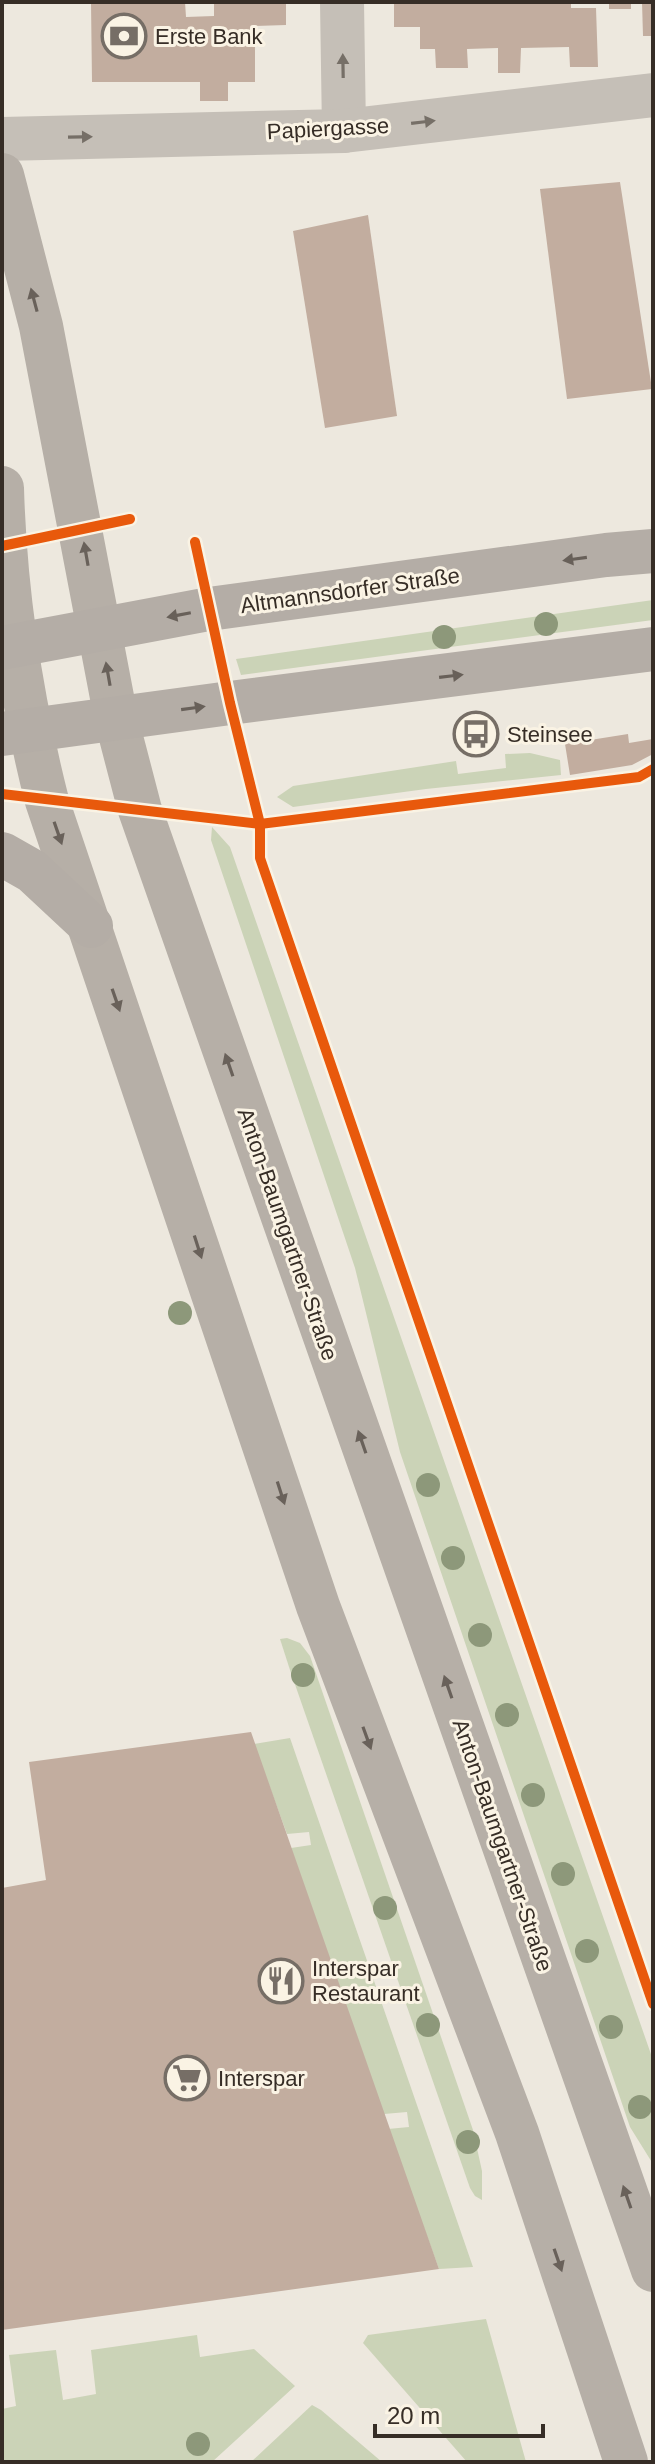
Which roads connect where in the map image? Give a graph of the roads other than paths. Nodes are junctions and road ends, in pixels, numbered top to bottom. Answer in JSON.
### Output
{"nodes":[{"id":1,"x":342,"y":2,"type":"edge"},
{"id":2,"x":653,"y":95,"type":"edge"},
{"id":3,"x":344,"y":131,"type":"junction"},
{"id":4,"x":2,"y":139,"type":"edge"},
{"id":5,"x":2,"y":175,"type":"edge"},
{"id":6,"x":2,"y":488,"type":"edge"},
{"id":7,"x":653,"y":551,"type":"edge"},
{"id":8,"x":100,"y":631,"type":"junction"},
{"id":9,"x":8,"y":647,"type":"edge"},
{"id":10,"x":653,"y":649,"type":"edge"},
{"id":11,"x":116,"y":718,"type":"junction"},
{"id":12,"x":16,"y":733,"type":"edge"},
{"id":13,"x":2,"y":854,"type":"edge"},
{"id":14,"x":91,"y":926,"type":"junction"},
{"id":15,"x":653,"y":2270,"type":"edge"},
{"id":16,"x":626,"y":2462,"type":"edge"}],
"edges":[{"from":3,"to":1,"type":"street","one_way":true},
{"from":3,"to":2,"type":"street","name":"Papiergasse","one_way":true},
{"from":4,"to":3,"type":"street","name":"Papiergasse","one_way":true},
{"from":8,"to":5,"type":"main road","name":"Anton-Baumgartner-Straße","one_way":true},
{"from":6,"to":9,"type":"main road"},
{"from":7,"to":8,"type":"main road","name":"Altmannsdorfer Straße","one_way":true},
{"from":8,"to":9,"type":"main road","name":"Altmannsdorfer Straße"},
{"from":11,"to":8,"type":"main road","name":"Anton-Baumgartner-Straße","one_way":true},
{"from":9,"to":12,"type":"main road"},
{"from":11,"to":10,"type":"main road","one_way":true},
{"from":11,"to":12,"type":"main road"},
{"from":15,"to":11,"type":"main road","name":"Anton-Baumgartner-Straße","one_way":true},
{"from":12,"to":14,"type":"main road","one_way":true},
{"from":13,"to":14,"type":"main road"},
{"from":14,"to":16,"type":"main road","one_way":true}]}
